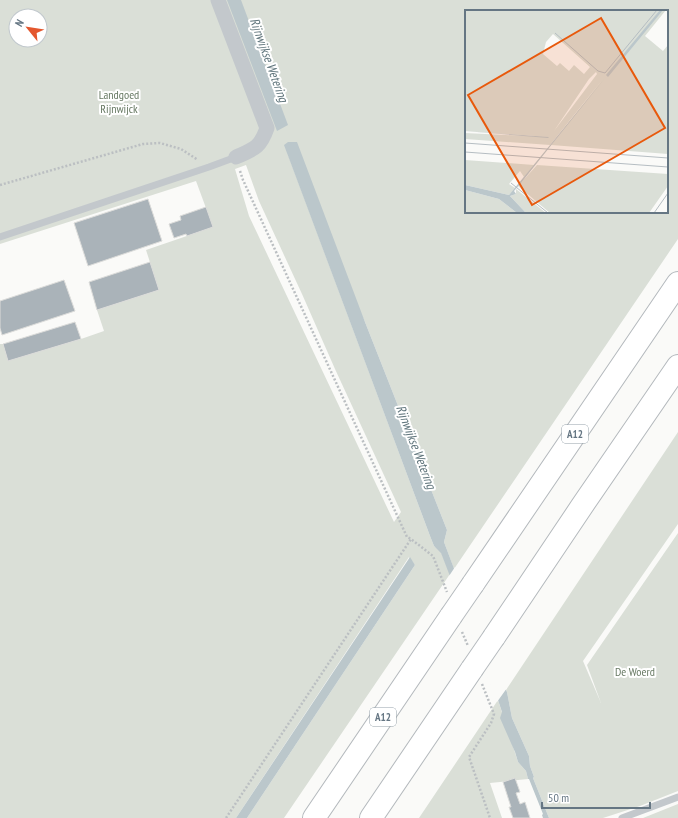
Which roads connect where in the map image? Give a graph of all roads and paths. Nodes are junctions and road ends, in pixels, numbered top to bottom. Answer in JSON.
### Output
{"nodes":[{"id":1,"x":218,"y":0,"type":"edge"},
{"id":2,"x":236,"y":157,"type":"junction"},
{"id":3,"x":209,"y":167,"type":"junction"},
{"id":4,"x":0,"y":186,"type":"edge"},
{"id":5,"x":0,"y":237,"type":"edge"},
{"id":6,"x":678,"y":283,"type":"edge"},
{"id":7,"x":678,"y":366,"type":"edge"},
{"id":8,"x":411,"y":539,"type":"junction"},
{"id":9,"x":447,"y":592,"type":"dead end"},
{"id":10,"x":456,"y":622,"type":"junction"},
{"id":11,"x":474,"y":665,"type":"junction"},
{"id":12,"x":678,"y":797,"type":"edge"},
{"id":13,"x":226,"y":818,"type":"edge"},
{"id":14,"x":314,"y":818,"type":"edge"},
{"id":15,"x":371,"y":818,"type":"edge"},
{"id":16,"x":490,"y":818,"type":"edge"},
{"id":17,"x":622,"y":818,"type":"edge"}],
"edges":[{"from":1,"to":2,"type":"street"},
{"from":2,"to":3,"type":"lane"},
{"from":2,"to":8,"type":"path"},
{"from":3,"to":4,"type":"path"},
{"from":3,"to":5,"type":"lane"},
{"from":6,"to":10,"type":"highway","number":"A12","bridge":true},
{"from":7,"to":11,"type":"highway","bridge":true},
{"from":8,"to":9,"type":"path"},
{"from":8,"to":13,"type":"path"},
{"from":10,"to":11,"type":"path"},
{"from":10,"to":14,"type":"highway","number":"A12"},
{"from":11,"to":15,"type":"highway"},
{"from":11,"to":16,"type":"path"},
{"from":12,"to":17,"type":"lane"}]}
